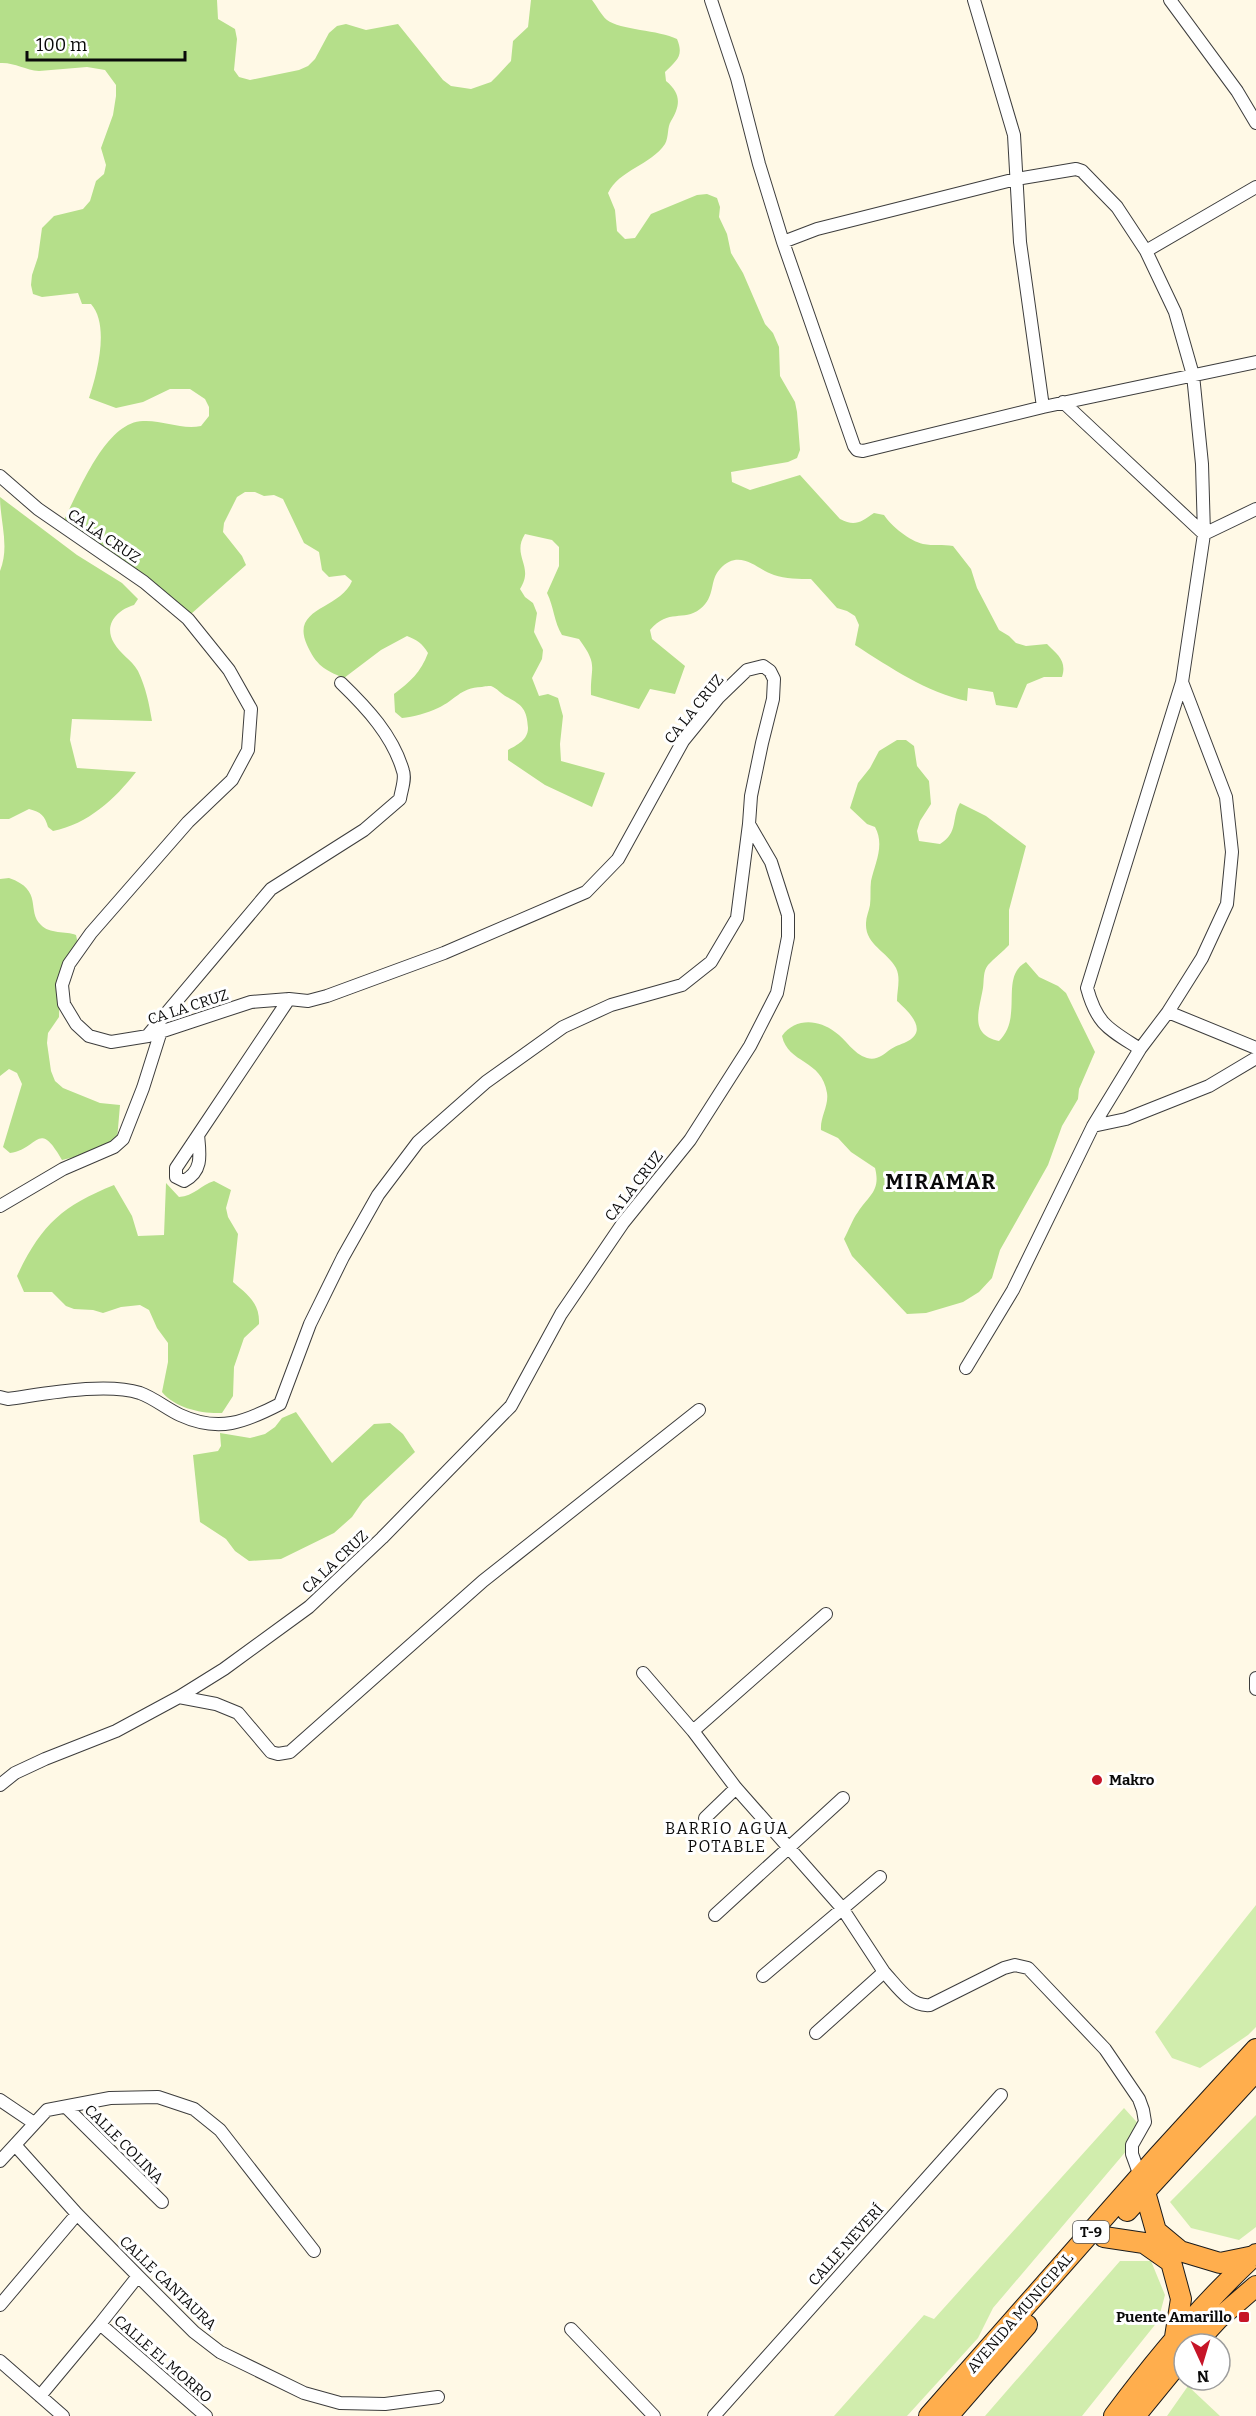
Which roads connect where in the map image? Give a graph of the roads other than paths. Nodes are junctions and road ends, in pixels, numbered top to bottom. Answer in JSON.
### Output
{"nodes":[{"id":1,"x":711,"y":0,"type":"edge"},
{"id":2,"x":974,"y":0,"type":"edge"},
{"id":3,"x":1170,"y":0,"type":"edge"},
{"id":4,"x":1256,"y":123,"type":"edge"},
{"id":5,"x":1016,"y":179,"type":"junction"},
{"id":6,"x":1256,"y":188,"type":"edge"},
{"id":7,"x":783,"y":242,"type":"junction"},
{"id":8,"x":1146,"y":251,"type":"junction"},
{"id":9,"x":1256,"y":362,"type":"edge"},
{"id":10,"x":1193,"y":375,"type":"junction"},
{"id":11,"x":1063,"y":402,"type":"junction"},
{"id":12,"x":1043,"y":407,"type":"junction"},
{"id":13,"x":0,"y":476,"type":"edge"},
{"id":14,"x":1256,"y":509,"type":"edge"},
{"id":15,"x":1204,"y":534,"type":"junction"},
{"id":16,"x":1182,"y":682,"type":"junction"},
{"id":17,"x":341,"y":683,"type":"dead end"},
{"id":18,"x":749,"y":824,"type":"junction"},
{"id":19,"x":289,"y":999,"type":"junction"},
{"id":20,"x":1168,"y":1012,"type":"junction"},
{"id":21,"x":162,"y":1031,"type":"junction"},
{"id":22,"x":147,"y":1036,"type":"junction"},
{"id":23,"x":1256,"y":1048,"type":"edge"},
{"id":24,"x":1140,"y":1049,"type":"junction"},
{"id":25,"x":1256,"y":1058,"type":"edge"},
{"id":26,"x":1093,"y":1126,"type":"junction"},
{"id":27,"x":198,"y":1135,"type":"dead end"},
{"id":28,"x":0,"y":1206,"type":"edge"},
{"id":29,"x":966,"y":1368,"type":"dead end"},
{"id":30,"x":0,"y":1397,"type":"edge"},
{"id":31,"x":699,"y":1410,"type":"dead end"},
{"id":32,"x":826,"y":1614,"type":"dead end"},
{"id":33,"x":643,"y":1674,"type":"dead end"},
{"id":34,"x":1256,"y":1678,"type":"edge"},
{"id":35,"x":1256,"y":1689,"type":"edge"},
{"id":36,"x":179,"y":1697,"type":"junction"},
{"id":37,"x":693,"y":1731,"type":"junction"},
{"id":38,"x":0,"y":1785,"type":"edge"},
{"id":39,"x":736,"y":1788,"type":"junction"},
{"id":40,"x":843,"y":1798,"type":"dead end"},
{"id":41,"x":705,"y":1818,"type":"dead end"},
{"id":42,"x":791,"y":1847,"type":"junction"},
{"id":43,"x":880,"y":1877,"type":"dead end"},
{"id":44,"x":842,"y":1908,"type":"junction"},
{"id":45,"x":715,"y":1915,"type":"dead end"},
{"id":46,"x":884,"y":1972,"type":"junction"},
{"id":47,"x":763,"y":1976,"type":"dead end"},
{"id":48,"x":816,"y":2033,"type":"dead end"},
{"id":49,"x":1256,"y":2049,"type":"edge"},
{"id":50,"x":1256,"y":2071,"type":"edge"},
{"id":51,"x":1001,"y":2095,"type":"dead end"},
{"id":52,"x":0,"y":2100,"type":"edge"},
{"id":53,"x":66,"y":2107,"type":"junction"},
{"id":54,"x":34,"y":2123,"type":"junction"},
{"id":55,"x":15,"y":2145,"type":"junction"},
{"id":56,"x":0,"y":2161,"type":"edge"},
{"id":57,"x":1142,"y":2184,"type":"junction"},
{"id":58,"x":162,"y":2202,"type":"dead end"},
{"id":59,"x":77,"y":2214,"type":"junction"},
{"id":60,"x":1104,"y":2237,"type":"junction"},
{"id":61,"x":314,"y":2251,"type":"dead end"},
{"id":62,"x":1255,"y":2255,"type":"edge"},
{"id":63,"x":138,"y":2276,"type":"junction"},
{"id":64,"x":1256,"y":2286,"type":"edge"},
{"id":65,"x":0,"y":2305,"type":"edge"},
{"id":66,"x":100,"y":2324,"type":"junction"},
{"id":67,"x":571,"y":2329,"type":"dead end"},
{"id":68,"x":1176,"y":2332,"type":"edge"},
{"id":69,"x":1180,"y":2332,"type":"edge"},
{"id":70,"x":1206,"y":2332,"type":"edge"},
{"id":71,"x":1172,"y":2341,"type":"edge"},
{"id":72,"x":0,"y":2361,"type":"edge"},
{"id":73,"x":1172,"y":2371,"type":"edge"},
{"id":74,"x":40,"y":2396,"type":"junction"},
{"id":75,"x":438,"y":2397,"type":"dead end"},
{"id":76,"x":63,"y":2416,"type":"edge"},
{"id":77,"x":206,"y":2416,"type":"edge"},
{"id":78,"x":654,"y":2416,"type":"edge"},
{"id":79,"x":714,"y":2416,"type":"edge"},
{"id":80,"x":929,"y":2416,"type":"edge"},
{"id":81,"x":948,"y":2416,"type":"edge"},
{"id":82,"x":1114,"y":2416,"type":"edge"},
{"id":83,"x":1135,"y":2416,"type":"edge"}],
"edges":[{"from":1,"to":7,"type":"street"},
{"from":2,"to":5,"type":"street"},
{"from":3,"to":4,"type":"street"},
{"from":5,"to":7,"type":"street"},
{"from":5,"to":8,"type":"street"},
{"from":5,"to":12,"type":"street"},
{"from":6,"to":8,"type":"street"},
{"from":7,"to":12,"type":"street"},
{"from":8,"to":10,"type":"street"},
{"from":9,"to":10,"type":"street"},
{"from":10,"to":11,"type":"street"},
{"from":10,"to":15,"type":"street"},
{"from":11,"to":12,"type":"street"},
{"from":11,"to":15,"type":"street"},
{"from":13,"to":22,"type":"street","name":"CA LA CRUZ"},
{"from":14,"to":15,"type":"street"},
{"from":15,"to":16,"type":"street"},
{"from":16,"to":20,"type":"street"},
{"from":16,"to":24,"type":"street"},
{"from":17,"to":22,"type":"street"},
{"from":18,"to":19,"type":"street","name":"CA LA CRUZ"},
{"from":18,"to":30,"type":"street"},
{"from":18,"to":36,"type":"street","name":"CA LA CRUZ"},
{"from":19,"to":21,"type":"street","name":"CA LA CRUZ"},
{"from":19,"to":27,"type":"street"},
{"from":20,"to":23,"type":"street"},
{"from":20,"to":24,"type":"street"},
{"from":21,"to":22,"type":"street","name":"CA LA CRUZ"},
{"from":21,"to":28,"type":"street"},
{"from":24,"to":26,"type":"street"},
{"from":25,"to":26,"type":"street"},
{"from":26,"to":29,"type":"street"},
{"from":31,"to":36,"type":"street"},
{"from":32,"to":37,"type":"street"},
{"from":33,"to":37,"type":"street"},
{"from":34,"to":35,"type":"street"},
{"from":36,"to":38,"type":"street","name":"CA LA CRUZ"},
{"from":37,"to":39,"type":"street"},
{"from":39,"to":41,"type":"street"},
{"from":39,"to":42,"type":"street"},
{"from":40,"to":42,"type":"street"},
{"from":42,"to":44,"type":"street"},
{"from":42,"to":45,"type":"street"},
{"from":43,"to":44,"type":"street"},
{"from":44,"to":46,"type":"street"},
{"from":44,"to":47,"type":"street"},
{"from":46,"to":48,"type":"street"},
{"from":46,"to":57,"type":"street"},
{"from":49,"to":57,"type":"highway","name":"AVENIDA MUNICIPAL","number":"T-9"},
{"from":50,"to":57,"type":"highway","name":"AVENIDA MUNICIPAL","number":"T-9"},
{"from":51,"to":79,"type":"street","name":"CALLE NEVERÍ"},
{"from":52,"to":54,"type":"street"},
{"from":53,"to":54,"type":"street"},
{"from":53,"to":58,"type":"street","name":"CALLE COLINA"},
{"from":53,"to":61,"type":"street"},
{"from":54,"to":55,"type":"street"},
{"from":55,"to":56,"type":"street"},
{"from":55,"to":59,"type":"street","name":"CALLE CANTAURA"},
{"from":57,"to":60,"type":"highway","name":"AVENIDA MUNICIPAL","number":"T-9"},
{"from":57,"to":62,"type":"highway"},
{"from":57,"to":80,"type":"highway","name":"AVENIDA MUNICIPAL","number":"T-9"},
{"from":59,"to":63,"type":"street","name":"CALLE CANTAURA"},
{"from":59,"to":65,"type":"street"},
{"from":60,"to":68,"type":"highway"},
{"from":60,"to":81,"type":"highway","name":"AVENIDA MUNICIPAL","number":"T-9"},
{"from":62,"to":69,"type":"highway"},
{"from":63,"to":66,"type":"street"},
{"from":63,"to":75,"type":"street","name":"CALLE CANTAURA"},
{"from":64,"to":70,"type":"highway"},
{"from":66,"to":74,"type":"street"},
{"from":66,"to":77,"type":"street","name":"CALLE EL MORRO"},
{"from":67,"to":78,"type":"street"},
{"from":71,"to":82,"type":"highway"},
{"from":72,"to":74,"type":"street"},
{"from":73,"to":83,"type":"highway"},
{"from":74,"to":76,"type":"street"}]}
